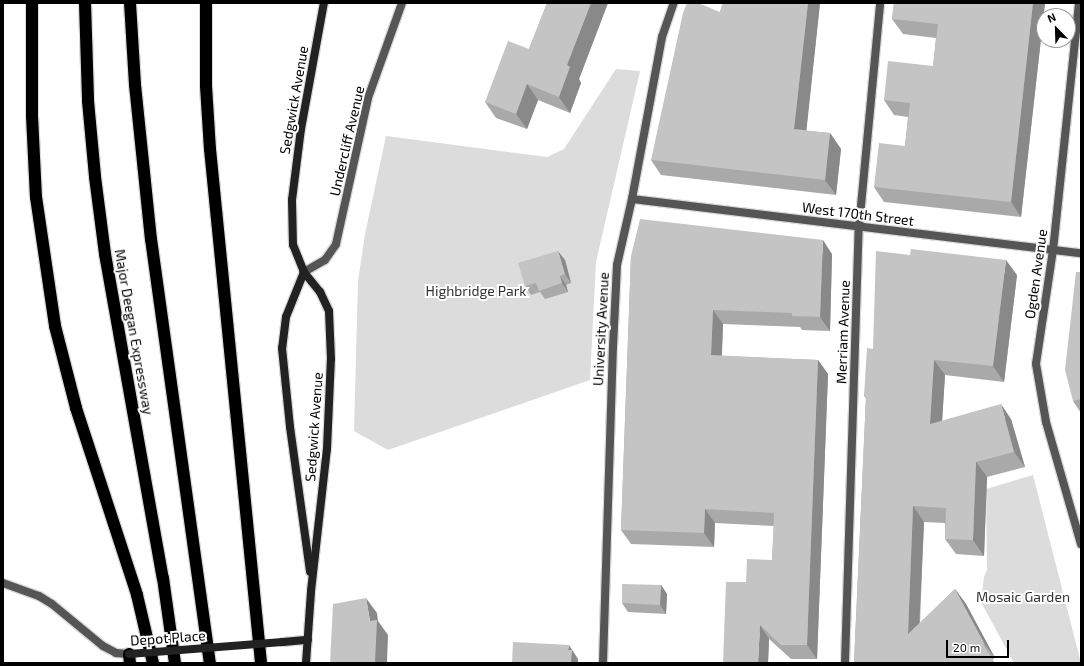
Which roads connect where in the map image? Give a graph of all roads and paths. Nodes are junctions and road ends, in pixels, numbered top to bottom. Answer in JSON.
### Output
{"nodes":[{"id":1,"x":32,"y":3,"type":"edge"},
{"id":2,"x":85,"y":3,"type":"edge"},
{"id":3,"x":130,"y":3,"type":"edge"},
{"id":4,"x":206,"y":3,"type":"edge"},
{"id":5,"x":212,"y":3,"type":"edge"},
{"id":6,"x":324,"y":3,"type":"edge"},
{"id":7,"x":402,"y":3,"type":"edge"},
{"id":8,"x":674,"y":3,"type":"edge"},
{"id":9,"x":880,"y":3,"type":"edge"},
{"id":10,"x":1079,"y":3,"type":"edge"},
{"id":11,"x":206,"y":54,"type":"junction"},
{"id":12,"x":632,"y":199,"type":"junction"},
{"id":13,"x":859,"y":227,"type":"junction"},
{"id":14,"x":1053,"y":250,"type":"junction"},
{"id":15,"x":1081,"y":253,"type":"edge"},
{"id":16,"x":304,"y":272,"type":"junction"},
{"id":17,"x":1081,"y":544,"type":"edge"},
{"id":18,"x":3,"y":583,"type":"edge"},
{"id":19,"x":311,"y":591,"type":"junction"},
{"id":20,"x":308,"y":640,"type":"junction"},
{"id":21,"x":129,"y":659,"type":"edge"},
{"id":22,"x":153,"y":663,"type":"edge"},
{"id":23,"x":175,"y":663,"type":"edge"},
{"id":24,"x":210,"y":663,"type":"edge"},
{"id":25,"x":261,"y":663,"type":"edge"},
{"id":26,"x":306,"y":663,"type":"edge"},
{"id":27,"x":603,"y":663,"type":"edge"},
{"id":28,"x":845,"y":663,"type":"edge"}],
"edges":[{"from":1,"to":22,"type":"highway"},
{"from":2,"to":23,"type":"highway","name":"Major Deegan Expressway"},
{"from":3,"to":24,"type":"highway","name":"Major Deegan Expressway"},
{"from":4,"to":11,"type":"highway"},
{"from":5,"to":11,"type":"highway"},
{"from":6,"to":16,"type":"main road","name":"Sedgwick Avenue"},
{"from":7,"to":16,"type":"street","name":"Undercliff Avenue"},
{"from":8,"to":12,"type":"street","name":"University Avenue"},
{"from":9,"to":13,"type":"street","name":"Merriam Avenue"},
{"from":10,"to":14,"type":"street","name":"Ogden Avenue"},
{"from":11,"to":25,"type":"highway"},
{"from":12,"to":13,"type":"street","name":"West 170th Street"},
{"from":12,"to":27,"type":"street","name":"University Avenue"},
{"from":13,"to":14,"type":"street","name":"West 170th Street"},
{"from":13,"to":28,"type":"street","name":"Merriam Avenue"},
{"from":14,"to":15,"type":"street","name":"West 170th Street"},
{"from":14,"to":17,"type":"street","name":"Ogden Avenue"},
{"from":16,"to":19,"type":"main road","name":"Sedgwick Avenue"},
{"from":16,"to":19,"type":"main road","name":"Sedgwick Avenue"},
{"from":18,"to":21,"type":"street","name":"Depot Place"},
{"from":19,"to":20,"type":"main road","name":"Sedgwick Avenue"},
{"from":20,"to":21,"type":"main road","name":"Depot Place","bridge":true},
{"from":20,"to":26,"type":"main road","name":"Sedgwick Avenue"}]}
